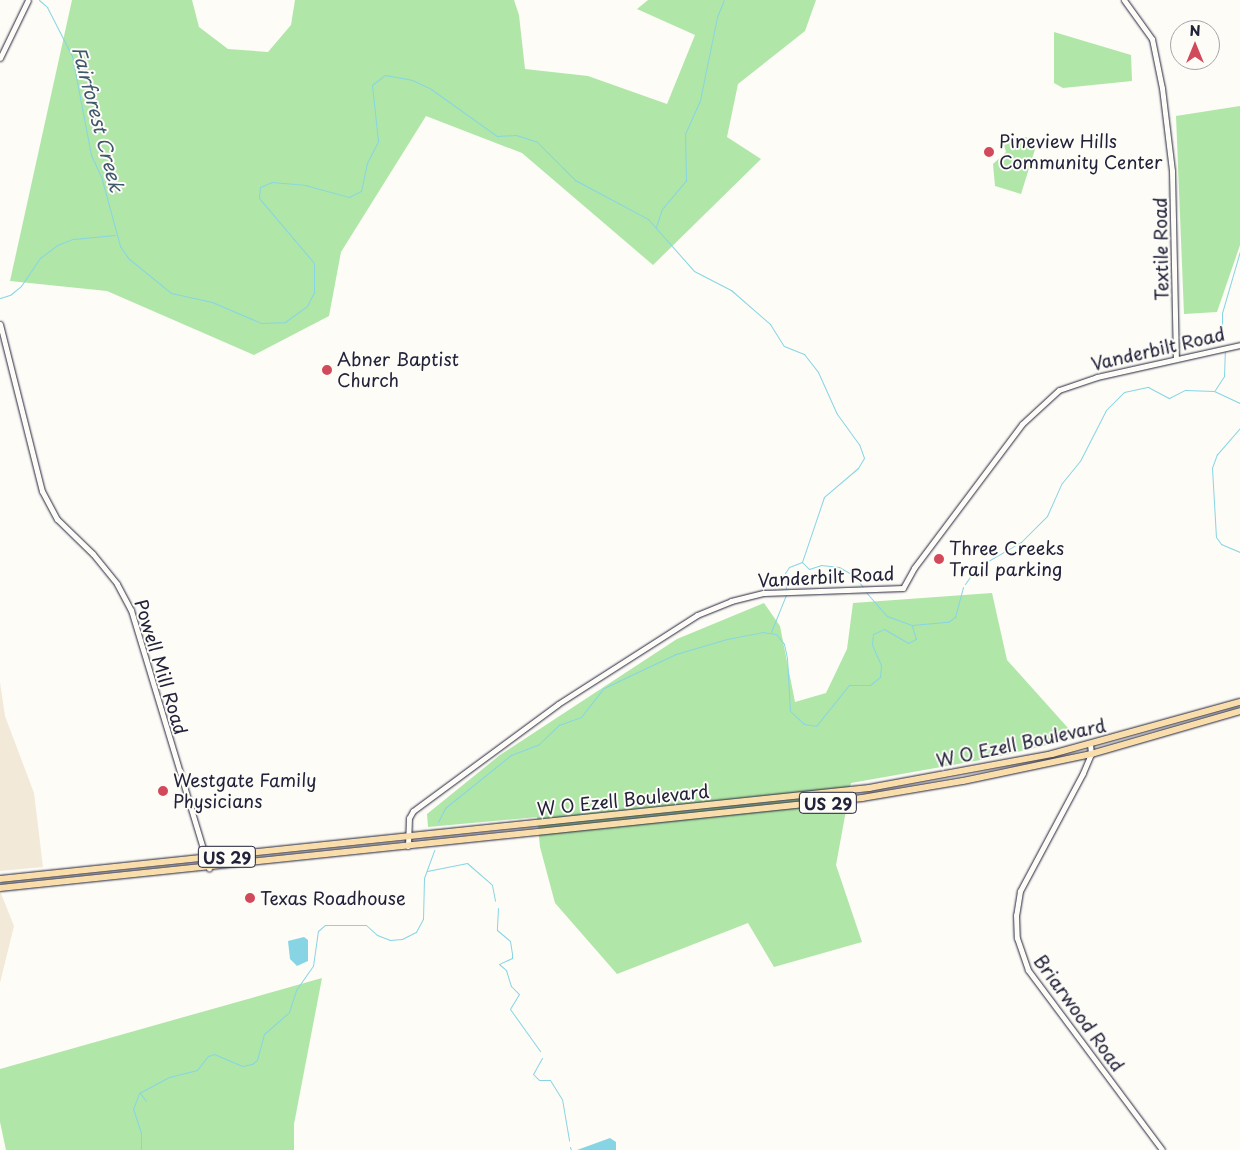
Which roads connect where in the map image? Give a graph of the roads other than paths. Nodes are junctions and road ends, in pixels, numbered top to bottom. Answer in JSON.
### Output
{"nodes":[{"id":1,"x":1124,"y":0,"type":"edge"},
{"id":2,"x":27,"y":2,"type":"edge"},
{"id":3,"x":0,"y":58,"type":"edge"},
{"id":4,"x":0,"y":324,"type":"edge"},
{"id":5,"x":1240,"y":345,"type":"edge"},
{"id":6,"x":1176,"y":358,"type":"junction"},
{"id":7,"x":1240,"y":702,"type":"edge"},
{"id":8,"x":1240,"y":711,"type":"edge"},
{"id":9,"x":1090,"y":744,"type":"junction"},
{"id":10,"x":1091,"y":754,"type":"junction"},
{"id":11,"x":1006,"y":764,"type":"junction"},
{"id":12,"x":1009,"y":772,"type":"junction"},
{"id":13,"x":827,"y":794,"type":"junction"},
{"id":14,"x":829,"y":802,"type":"junction"},
{"id":15,"x":408,"y":836,"type":"junction"},
{"id":16,"x":408,"y":846,"type":"junction"},
{"id":17,"x":207,"y":859,"type":"junction"},
{"id":18,"x":209,"y":868,"type":"junction"},
{"id":19,"x":0,"y":879,"type":"edge"},
{"id":20,"x":0,"y":888,"type":"edge"},
{"id":21,"x":1162,"y":1150,"type":"edge"}],
"edges":[{"from":1,"to":6,"type":"street","name":"Textile Road"},
{"from":2,"to":3,"type":"street"},
{"from":4,"to":17,"type":"street","name":"Powell Mill Road"},
{"from":5,"to":6,"type":"street","name":"Vanderbilt Road"},
{"from":6,"to":15,"type":"street","name":"Vanderbilt Road"},
{"from":7,"to":9,"type":"main road","name":"W O Ezell Boulevard","number":"US 29"},
{"from":8,"to":10,"type":"main road","name":"W O Ezell Boulevard","number":"US 29"},
{"from":9,"to":10,"type":"street"},
{"from":9,"to":11,"type":"main road","name":"W O Ezell Boulevard","number":"US 29"},
{"from":10,"to":12,"type":"main road","name":"W O Ezell Boulevard","number":"US 29"},
{"from":10,"to":21,"type":"street","name":"Briarwood Road"},
{"from":11,"to":12,"type":"main road"},
{"from":11,"to":13,"type":"main road","name":"W O Ezell Boulevard","number":"US 29"},
{"from":12,"to":14,"type":"main road","name":"W O Ezell Boulevard","number":"US 29"},
{"from":13,"to":14,"type":"main road"},
{"from":13,"to":15,"type":"main road","name":"W O Ezell Boulevard","number":"US 29"},
{"from":14,"to":16,"type":"main road","name":"W O Ezell Boulevard","number":"US 29"},
{"from":15,"to":16,"type":"street","name":"Vanderbilt Road"},
{"from":15,"to":17,"type":"main road","name":"W O Ezell Boulevard","number":"US 29"},
{"from":16,"to":18,"type":"main road","name":"W O Ezell Boulevard","number":"US 29"},
{"from":17,"to":18,"type":"street","name":"Powell Mill Road"},
{"from":17,"to":19,"type":"main road","name":"W O Ezell Boulevard","number":"US 29"},
{"from":18,"to":20,"type":"main road","name":"W O Ezell Boulevard","number":"US 29"}]}
